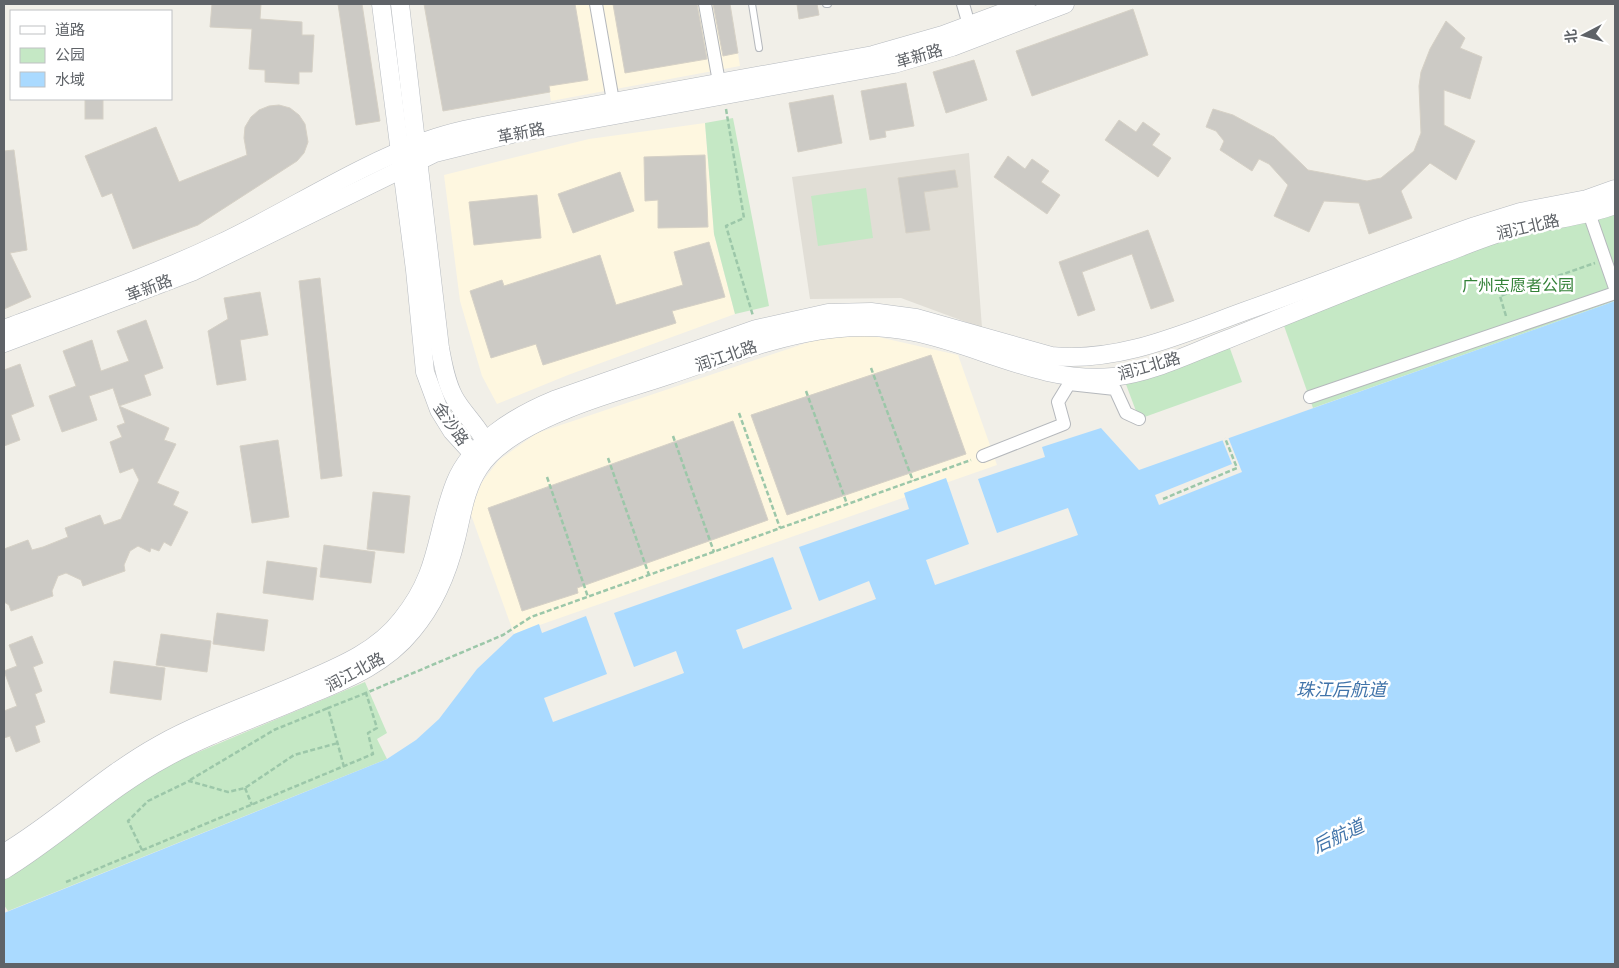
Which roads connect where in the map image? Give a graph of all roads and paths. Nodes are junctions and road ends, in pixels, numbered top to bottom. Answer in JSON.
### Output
{"nodes":[{"id":1,"x":381,"y":4,"type":"edge"},
{"id":2,"x":400,"y":4,"type":"edge"},
{"id":3,"x":596,"y":4,"type":"edge"},
{"id":4,"x":705,"y":4,"type":"edge"},
{"id":5,"x":752,"y":4,"type":"edge"},
{"id":6,"x":963,"y":4,"type":"edge"},
{"id":7,"x":1026,"y":4,"type":"edge"},
{"id":8,"x":1065,"y":4,"type":"edge"},
{"id":9,"x":972,"y":32,"type":"junction"},
{"id":10,"x":759,"y":48,"type":"dead end"},
{"id":11,"x":720,"y":89,"type":"junction"},
{"id":12,"x":613,"y":101,"type":"junction"},
{"id":13,"x":408,"y":156,"type":"junction"},
{"id":14,"x":1615,"y":189,"type":"edge"},
{"id":15,"x":1615,"y":205,"type":"edge"},
{"id":16,"x":1589,"y":213,"type":"junction"},
{"id":17,"x":1605,"y":260,"type":"junction"},
{"id":18,"x":1615,"y":288,"type":"edge"},
{"id":19,"x":1615,"y":293,"type":"edge"},
{"id":20,"x":4,"y":329,"type":"edge"},
{"id":21,"x":756,"y":329,"type":"junction"},
{"id":22,"x":1510,"y":329,"type":"junction"},
{"id":23,"x":4,"y":343,"type":"edge"},
{"id":24,"x":871,"y":368,"type":"dead end"},
{"id":25,"x":806,"y":390,"type":"dead end"},
{"id":26,"x":1310,"y":397,"type":"dead end"},
{"id":27,"x":739,"y":413,"type":"dead end"},
{"id":28,"x":1139,"y":419,"type":"dead end"},
{"id":29,"x":673,"y":436,"type":"dead end"},
{"id":30,"x":1225,"y":438,"type":"dead end"},
{"id":31,"x":483,"y":450,"type":"junction"},
{"id":32,"x":983,"y":456,"type":"joint"},
{"id":33,"x":608,"y":458,"type":"dead end"},
{"id":34,"x":548,"y":477,"type":"dead end"},
{"id":35,"x":913,"y":481,"type":"junction"},
{"id":36,"x":1163,"y":499,"type":"dead end"},
{"id":37,"x":847,"y":504,"type":"junction"},
{"id":38,"x":780,"y":528,"type":"junction"},
{"id":39,"x":714,"y":552,"type":"junction"},
{"id":40,"x":650,"y":575,"type":"junction"},
{"id":41,"x":588,"y":597,"type":"junction"},
{"id":42,"x":366,"y":693,"type":"junction"},
{"id":43,"x":328,"y":708,"type":"junction"},
{"id":44,"x":338,"y":744,"type":"junction"},
{"id":45,"x":344,"y":767,"type":"junction"},
{"id":46,"x":189,"y":781,"type":"junction"},
{"id":47,"x":245,"y":788,"type":"junction"},
{"id":48,"x":252,"y":805,"type":"junction"},
{"id":49,"x":142,"y":850,"type":"junction"},
{"id":50,"x":4,"y":853,"type":"edge"},
{"id":51,"x":4,"y":870,"type":"edge"},
{"id":52,"x":66,"y":882,"type":"dead end"}],
"edges":[{"from":1,"to":13,"type":"street","name":"金沙路"},
{"from":2,"to":13,"type":"street","name":"金沙路"},
{"from":3,"to":12,"type":"street"},
{"from":4,"to":11,"type":"street"},
{"from":5,"to":10,"type":"lane"},
{"from":6,"to":9,"type":"street"},
{"from":7,"to":9,"type":"street","name":"革新路"},
{"from":8,"to":9,"type":"street","name":"革新路"},
{"from":9,"to":11,"type":"street","name":"革新路"},
{"from":11,"to":12,"type":"street","name":"革新路"},
{"from":11,"to":13,"type":"street","name":"革新路"},
{"from":11,"to":21,"type":"path"},
{"from":12,"to":13,"type":"street","name":"革新路"},
{"from":13,"to":20,"type":"street","name":"革新路"},
{"from":13,"to":23,"type":"street","name":"革新路"},
{"from":13,"to":31,"type":"street","name":"金沙路"},
{"from":14,"to":21,"type":"street","name":"润江北路"},
{"from":15,"to":16,"type":"street","name":"润江北路"},
{"from":16,"to":17,"type":"street"},
{"from":16,"to":31,"type":"street","name":"润江北路"},
{"from":17,"to":18,"type":"street"},
{"from":17,"to":22,"type":"path"},
{"from":19,"to":22,"type":"street"},
{"from":21,"to":31,"type":"street","name":"润江北路"},
{"from":22,"to":26,"type":"street"},
{"from":24,"to":35,"type":"path"},
{"from":25,"to":37,"type":"path"},
{"from":27,"to":38,"type":"path"},
{"from":28,"to":32,"type":"street"},
{"from":29,"to":39,"type":"path"},
{"from":30,"to":36,"type":"path"},
{"from":31,"to":50,"type":"street","name":"润江北路"},
{"from":31,"to":51,"type":"street","name":"润江北路"},
{"from":32,"to":35,"type":"path"},
{"from":33,"to":40,"type":"path"},
{"from":34,"to":41,"type":"path"},
{"from":35,"to":37,"type":"path"},
{"from":37,"to":38,"type":"path"},
{"from":38,"to":39,"type":"path"},
{"from":39,"to":40,"type":"path"},
{"from":40,"to":41,"type":"path"},
{"from":41,"to":42,"type":"path"},
{"from":42,"to":43,"type":"path"},
{"from":42,"to":45,"type":"path"},
{"from":43,"to":44,"type":"path"},
{"from":43,"to":46,"type":"path"},
{"from":44,"to":45,"type":"path"},
{"from":44,"to":47,"type":"path"},
{"from":45,"to":48,"type":"path"},
{"from":46,"to":47,"type":"path"},
{"from":46,"to":49,"type":"path"},
{"from":47,"to":48,"type":"path"},
{"from":48,"to":49,"type":"path"},
{"from":49,"to":52,"type":"path"}]}
